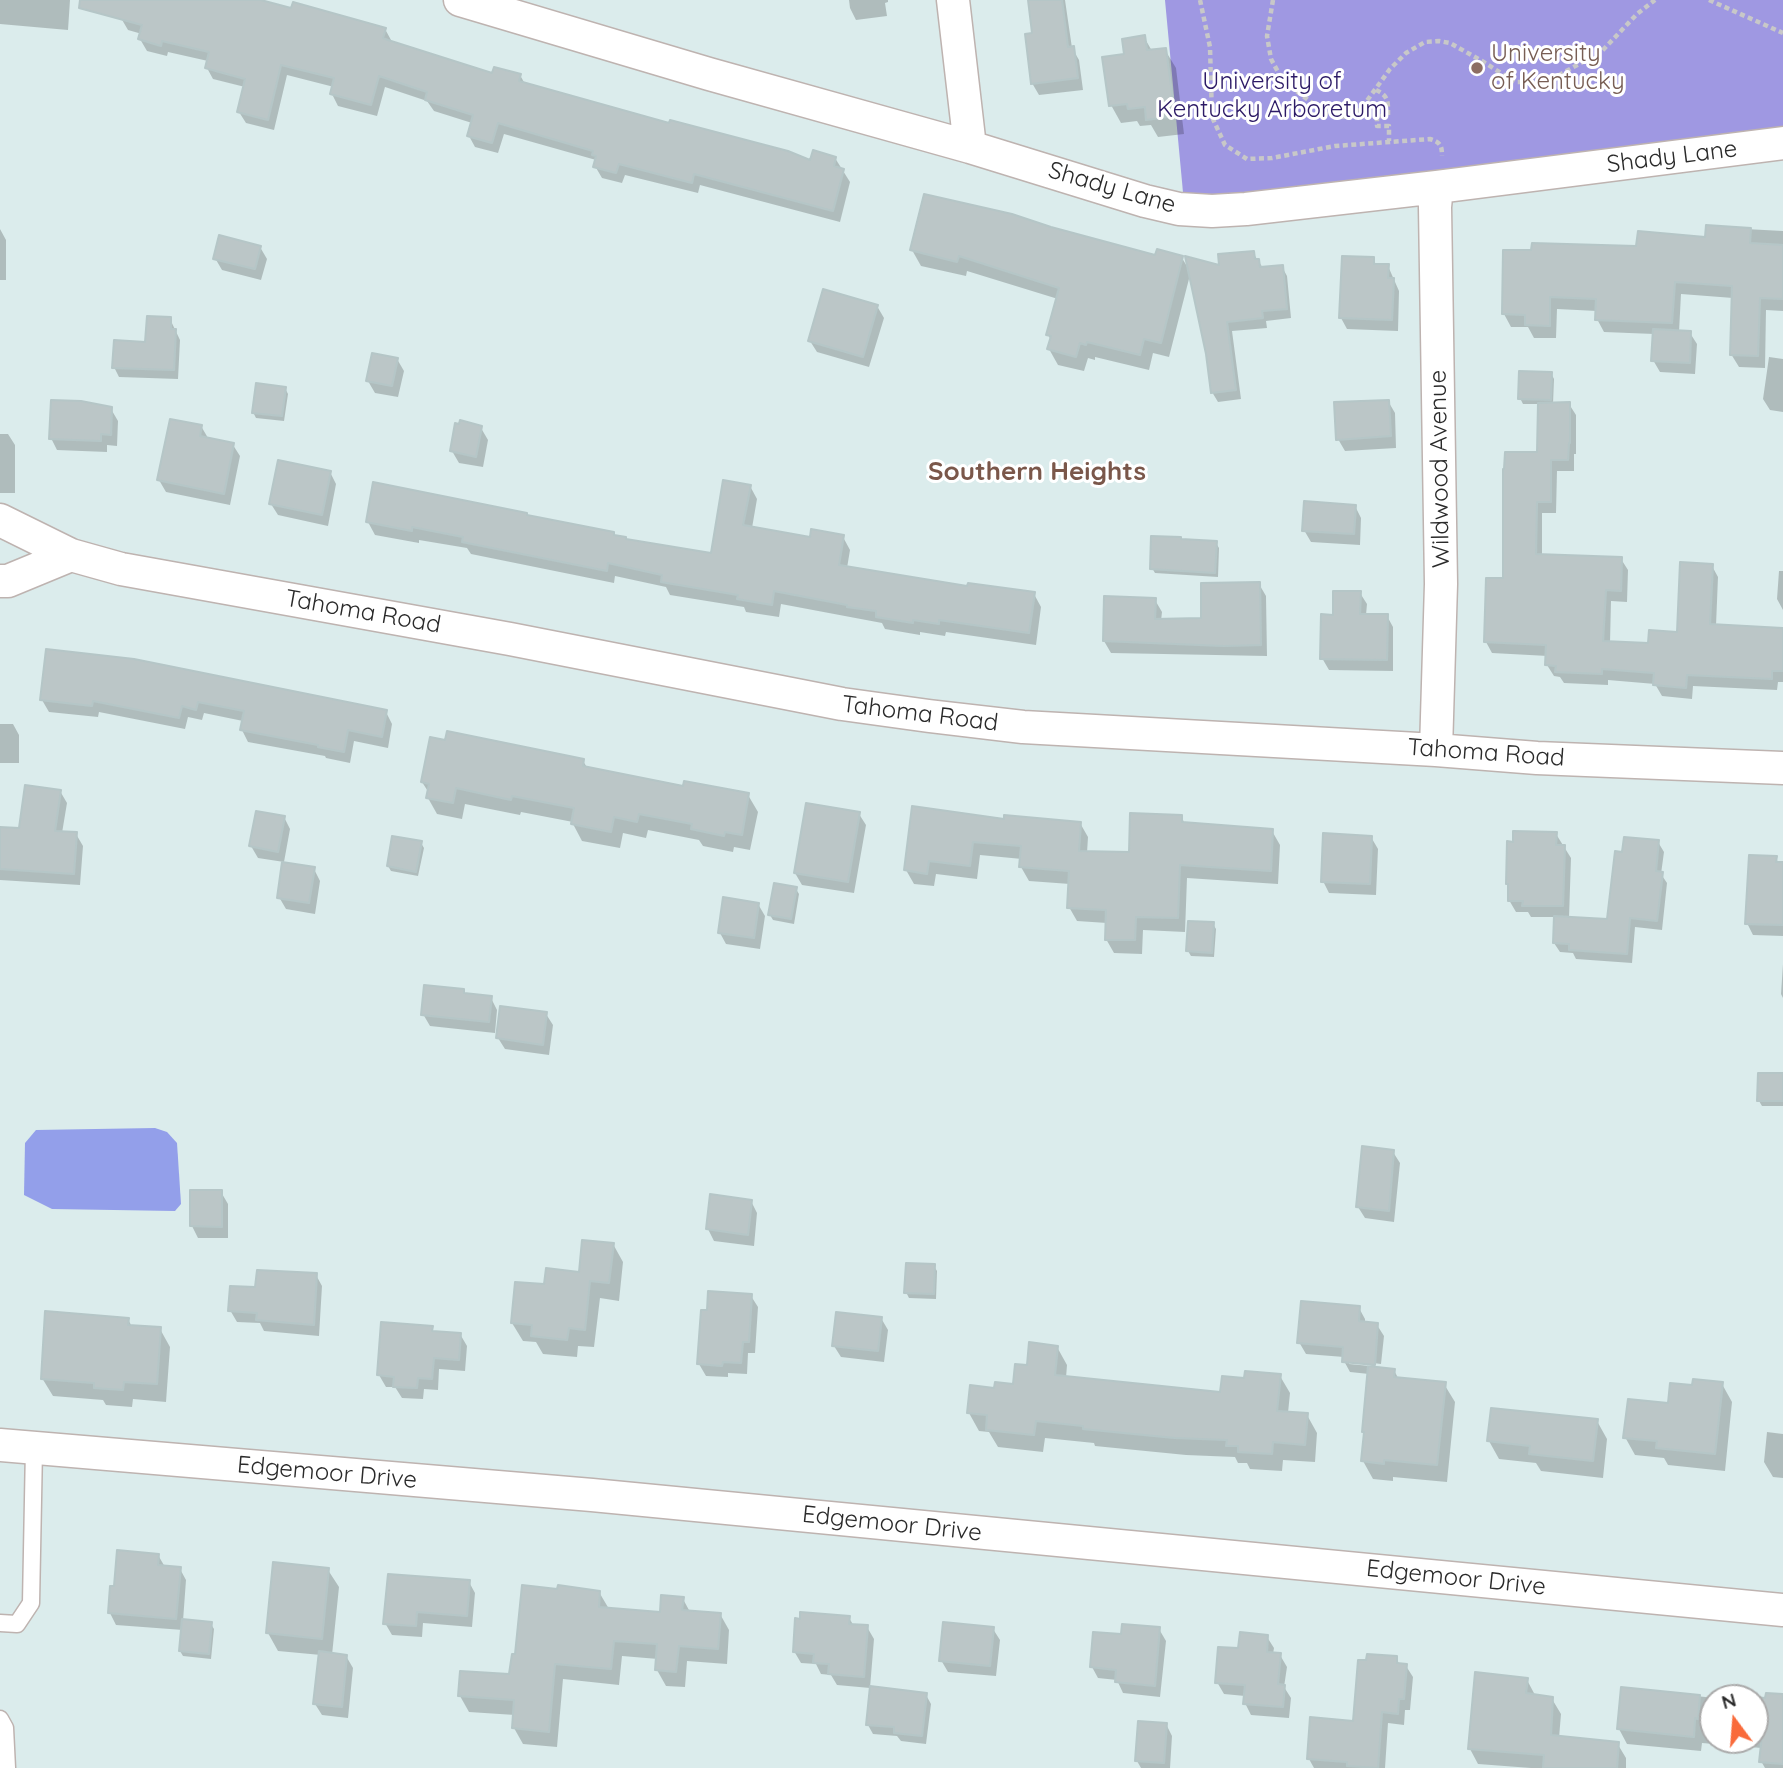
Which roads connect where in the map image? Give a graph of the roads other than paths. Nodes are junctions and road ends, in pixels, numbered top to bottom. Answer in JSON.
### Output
{"nodes":[{"id":1,"x":460,"y":0,"type":"edge"},
{"id":2,"x":953,"y":0,"type":"edge"},
{"id":3,"x":1783,"y":143,"type":"edge"},
{"id":4,"x":970,"y":147,"type":"junction"},
{"id":5,"x":1437,"y":187,"type":"junction"},
{"id":6,"x":0,"y":520,"type":"edge"},
{"id":7,"x":71,"y":555,"type":"junction"},
{"id":8,"x":0,"y":581,"type":"edge"},
{"id":9,"x":1436,"y":750,"type":"junction"},
{"id":10,"x":1783,"y":768,"type":"edge"},
{"id":11,"x":0,"y":1445,"type":"edge"},
{"id":12,"x":34,"y":1448,"type":"junction"},
{"id":13,"x":1783,"y":1610,"type":"edge"},
{"id":14,"x":0,"y":1623,"type":"edge"},
{"id":15,"x":0,"y":1719,"type":"edge"},
{"id":16,"x":7,"y":1768,"type":"edge"}],
"edges":[{"from":1,"to":4,"type":"street","name":"Shady Lane"},
{"from":2,"to":4,"type":"street"},
{"from":3,"to":5,"type":"street","name":"Shady Lane"},
{"from":4,"to":5,"type":"street","name":"Shady Lane"},
{"from":5,"to":9,"type":"street","name":"Wildwood Avenue"},
{"from":6,"to":7,"type":"street","name":"Tahoma Road"},
{"from":7,"to":8,"type":"street"},
{"from":7,"to":9,"type":"street","name":"Tahoma Road"},
{"from":9,"to":10,"type":"street","name":"Tahoma Road"},
{"from":11,"to":12,"type":"street","name":"Edgemoor Drive"},
{"from":12,"to":13,"type":"street","name":"Edgemoor Drive"},
{"from":12,"to":14,"type":"lane"},
{"from":15,"to":16,"type":"lane"}]}
